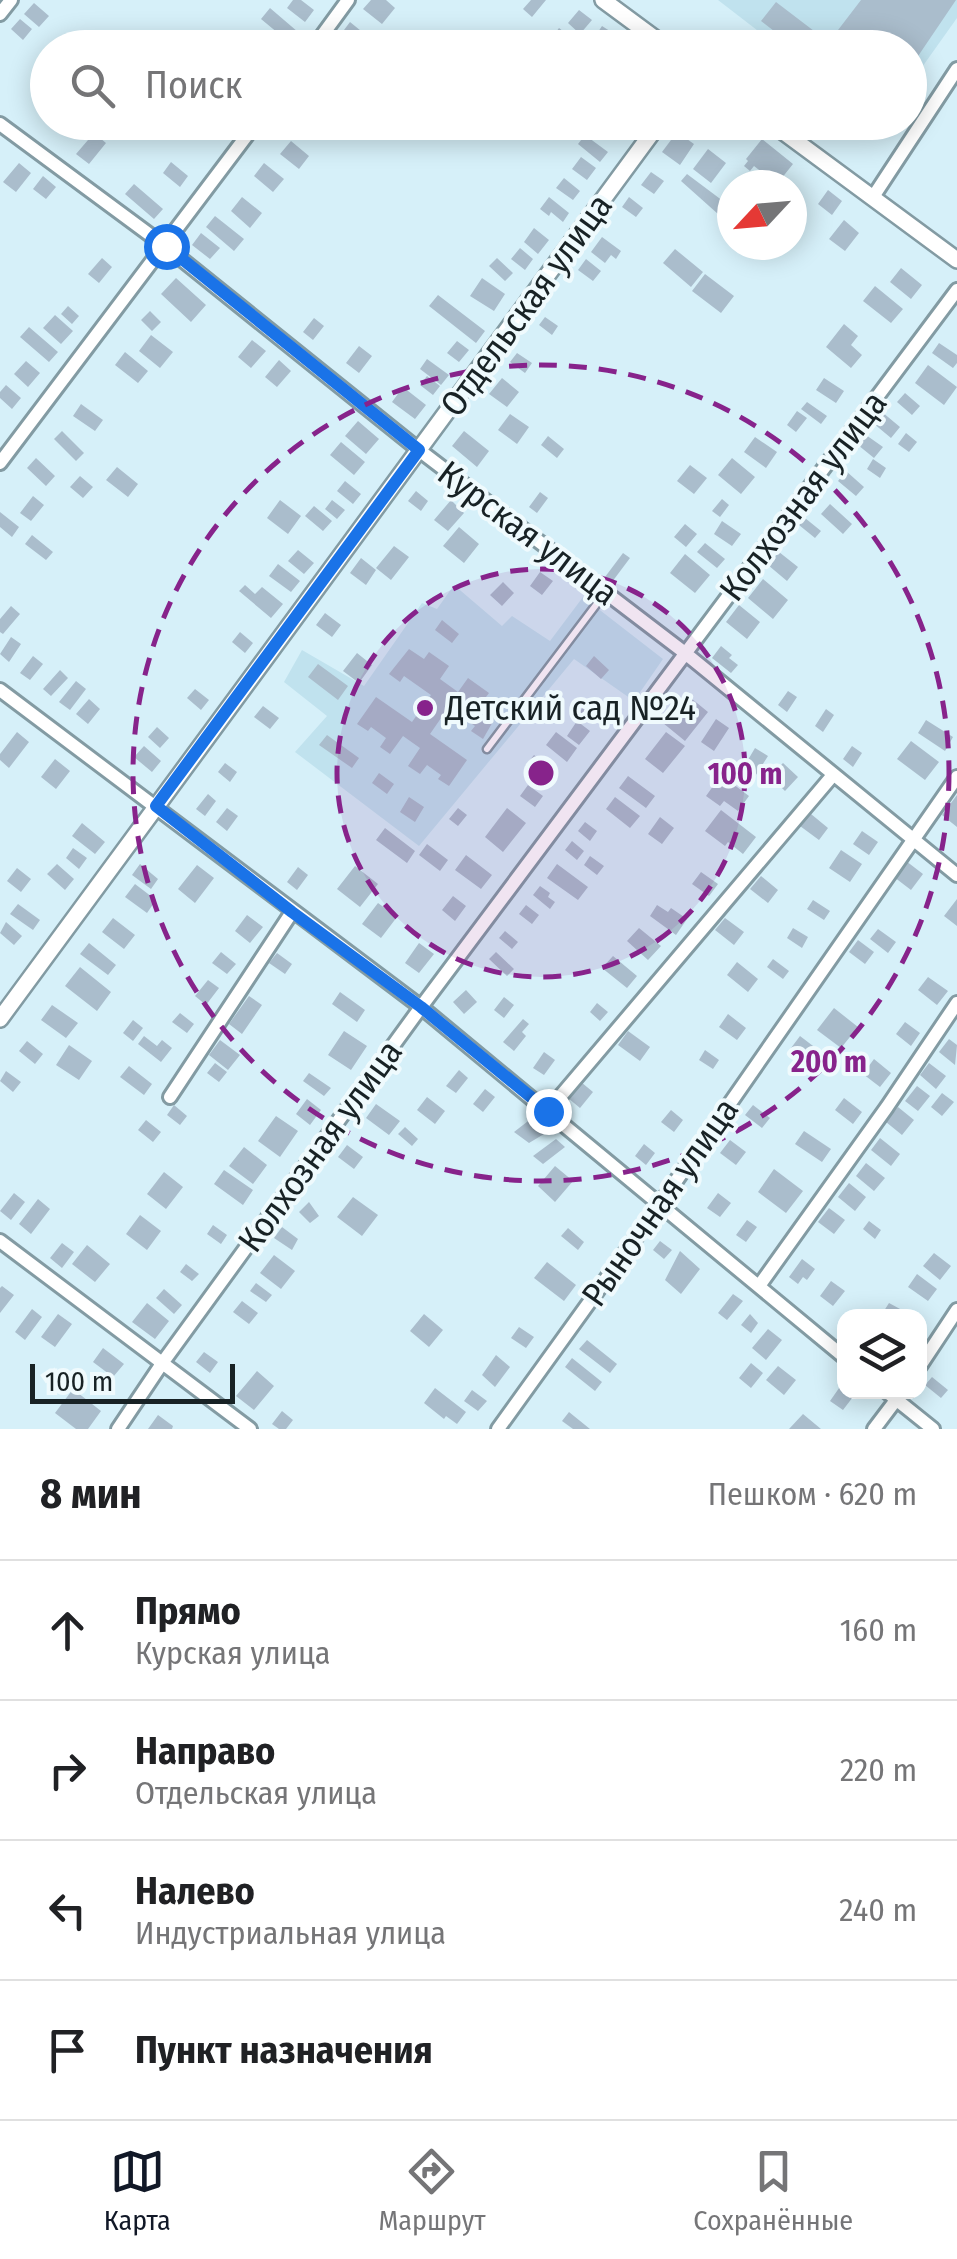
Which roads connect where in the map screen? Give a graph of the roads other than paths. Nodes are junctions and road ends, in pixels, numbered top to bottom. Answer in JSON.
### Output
{"nodes":[{"id":1,"x":11,"y":0,"type":"edge"},
{"id":2,"x":348,"y":0,"type":"edge"},
{"id":3,"x":604,"y":0,"type":"edge"},
{"id":4,"x":0,"y":14,"type":"edge"},
{"id":5,"x":326,"y":30,"type":"edge"},
{"id":6,"x":643,"y":30,"type":"edge"},
{"id":7,"x":957,"y":69,"type":"edge"},
{"id":8,"x":927,"y":114,"type":"edge"},
{"id":9,"x":0,"y":124,"type":"edge"},
{"id":10,"x":244,"y":140,"type":"edge"},
{"id":11,"x":647,"y":140,"type":"edge"},
{"id":12,"x":794,"y":140,"type":"edge"},
{"id":13,"x":910,"y":140,"type":"edge"},
{"id":14,"x":872,"y":197,"type":"junction"},
{"id":15,"x":166,"y":246,"type":"junction"},
{"id":16,"x":957,"y":260,"type":"edge"},
{"id":17,"x":957,"y":290,"type":"edge"},
{"id":18,"x":419,"y":450,"type":"junction"},
{"id":19,"x":0,"y":463,"type":"edge"},
{"id":20,"x":606,"y":592,"type":"junction"},
{"id":21,"x":685,"y":653,"type":"junction"},
{"id":22,"x":0,"y":690,"type":"edge"},
{"id":23,"x":487,"y":749,"type":"dead end"},
{"id":24,"x":833,"y":775,"type":"junction"},
{"id":25,"x":957,"y":777,"type":"edge"},
{"id":26,"x":156,"y":806,"type":"junction"},
{"id":27,"x":913,"y":841,"type":"junction"},
{"id":28,"x":957,"y":875,"type":"edge"},
{"id":29,"x":292,"y":912,"type":"junction"},
{"id":30,"x":957,"y":1003,"type":"edge"},
{"id":31,"x":421,"y":1007,"type":"junction"},
{"id":32,"x":0,"y":1019,"type":"edge"},
{"id":33,"x":170,"y":1097,"type":"dead end"},
{"id":34,"x":548,"y":1111,"type":"junction"},
{"id":35,"x":660,"y":1204,"type":"junction"},
{"id":36,"x":0,"y":1241,"type":"edge"},
{"id":37,"x":759,"y":1286,"type":"junction"},
{"id":38,"x":957,"y":1310,"type":"edge"},
{"id":39,"x":837,"y":1351,"type":"edge"},
{"id":40,"x":927,"y":1355,"type":"edge"},
{"id":41,"x":163,"y":1362,"type":"junction"},
{"id":42,"x":892,"y":1399,"type":"edge"},
{"id":43,"x":901,"y":1399,"type":"edge"},
{"id":44,"x":118,"y":1429,"type":"edge"},
{"id":45,"x":250,"y":1429,"type":"edge"},
{"id":46,"x":498,"y":1429,"type":"edge"},
{"id":47,"x":874,"y":1429,"type":"edge"},
{"id":48,"x":934,"y":1429,"type":"edge"}],
"edges":[{"from":1,"to":4,"type":"street"},
{"from":2,"to":5,"type":"street"},
{"from":3,"to":6,"type":"street"},
{"from":7,"to":8,"type":"street"},
{"from":9,"to":15,"type":"street","name":"Курская улица"},
{"from":10,"to":15,"type":"street"},
{"from":11,"to":18,"type":"street","name":"Отдельская улица"},
{"from":12,"to":14,"type":"street"},
{"from":13,"to":14,"type":"street"},
{"from":14,"to":16,"type":"street"},
{"from":15,"to":18,"type":"street","name":"Курская улица"},
{"from":15,"to":19,"type":"street"},
{"from":17,"to":21,"type":"street","name":"Колхозная улица"},
{"from":18,"to":20,"type":"street","name":"Курская улица"},
{"from":18,"to":26,"type":"street","name":"Отдельская улица"},
{"from":20,"to":21,"type":"street","name":"Курская улица"},
{"from":20,"to":23,"type":"lane"},
{"from":21,"to":24,"type":"street","name":"Курская улица"},
{"from":21,"to":31,"type":"street","name":"Колхозная улица"},
{"from":22,"to":26,"type":"street"},
{"from":24,"to":27,"type":"street","name":"Курская улица"},
{"from":24,"to":34,"type":"street"},
{"from":25,"to":27,"type":"street","name":"Рыночная улица"},
{"from":26,"to":29,"type":"street"},
{"from":26,"to":32,"type":"street","name":"Отдельская улица"},
{"from":27,"to":28,"type":"street","name":"Курская улица"},
{"from":27,"to":35,"type":"street","name":"Рыночная улица"},
{"from":29,"to":31,"type":"street"},
{"from":29,"to":33,"type":"street"},
{"from":30,"to":37,"type":"street"},
{"from":31,"to":34,"type":"street"},
{"from":31,"to":41,"type":"street","name":"Колхозная улица"},
{"from":34,"to":35,"type":"street"},
{"from":35,"to":37,"type":"street"},
{"from":35,"to":46,"type":"street","name":"Рыночная улица"},
{"from":36,"to":41,"type":"street"},
{"from":37,"to":39,"type":"street"},
{"from":38,"to":40,"type":"street"},
{"from":41,"to":44,"type":"street","name":"Колхозная улица"},
{"from":41,"to":45,"type":"street"},
{"from":42,"to":47,"type":"street"},
{"from":43,"to":48,"type":"street"}]}
